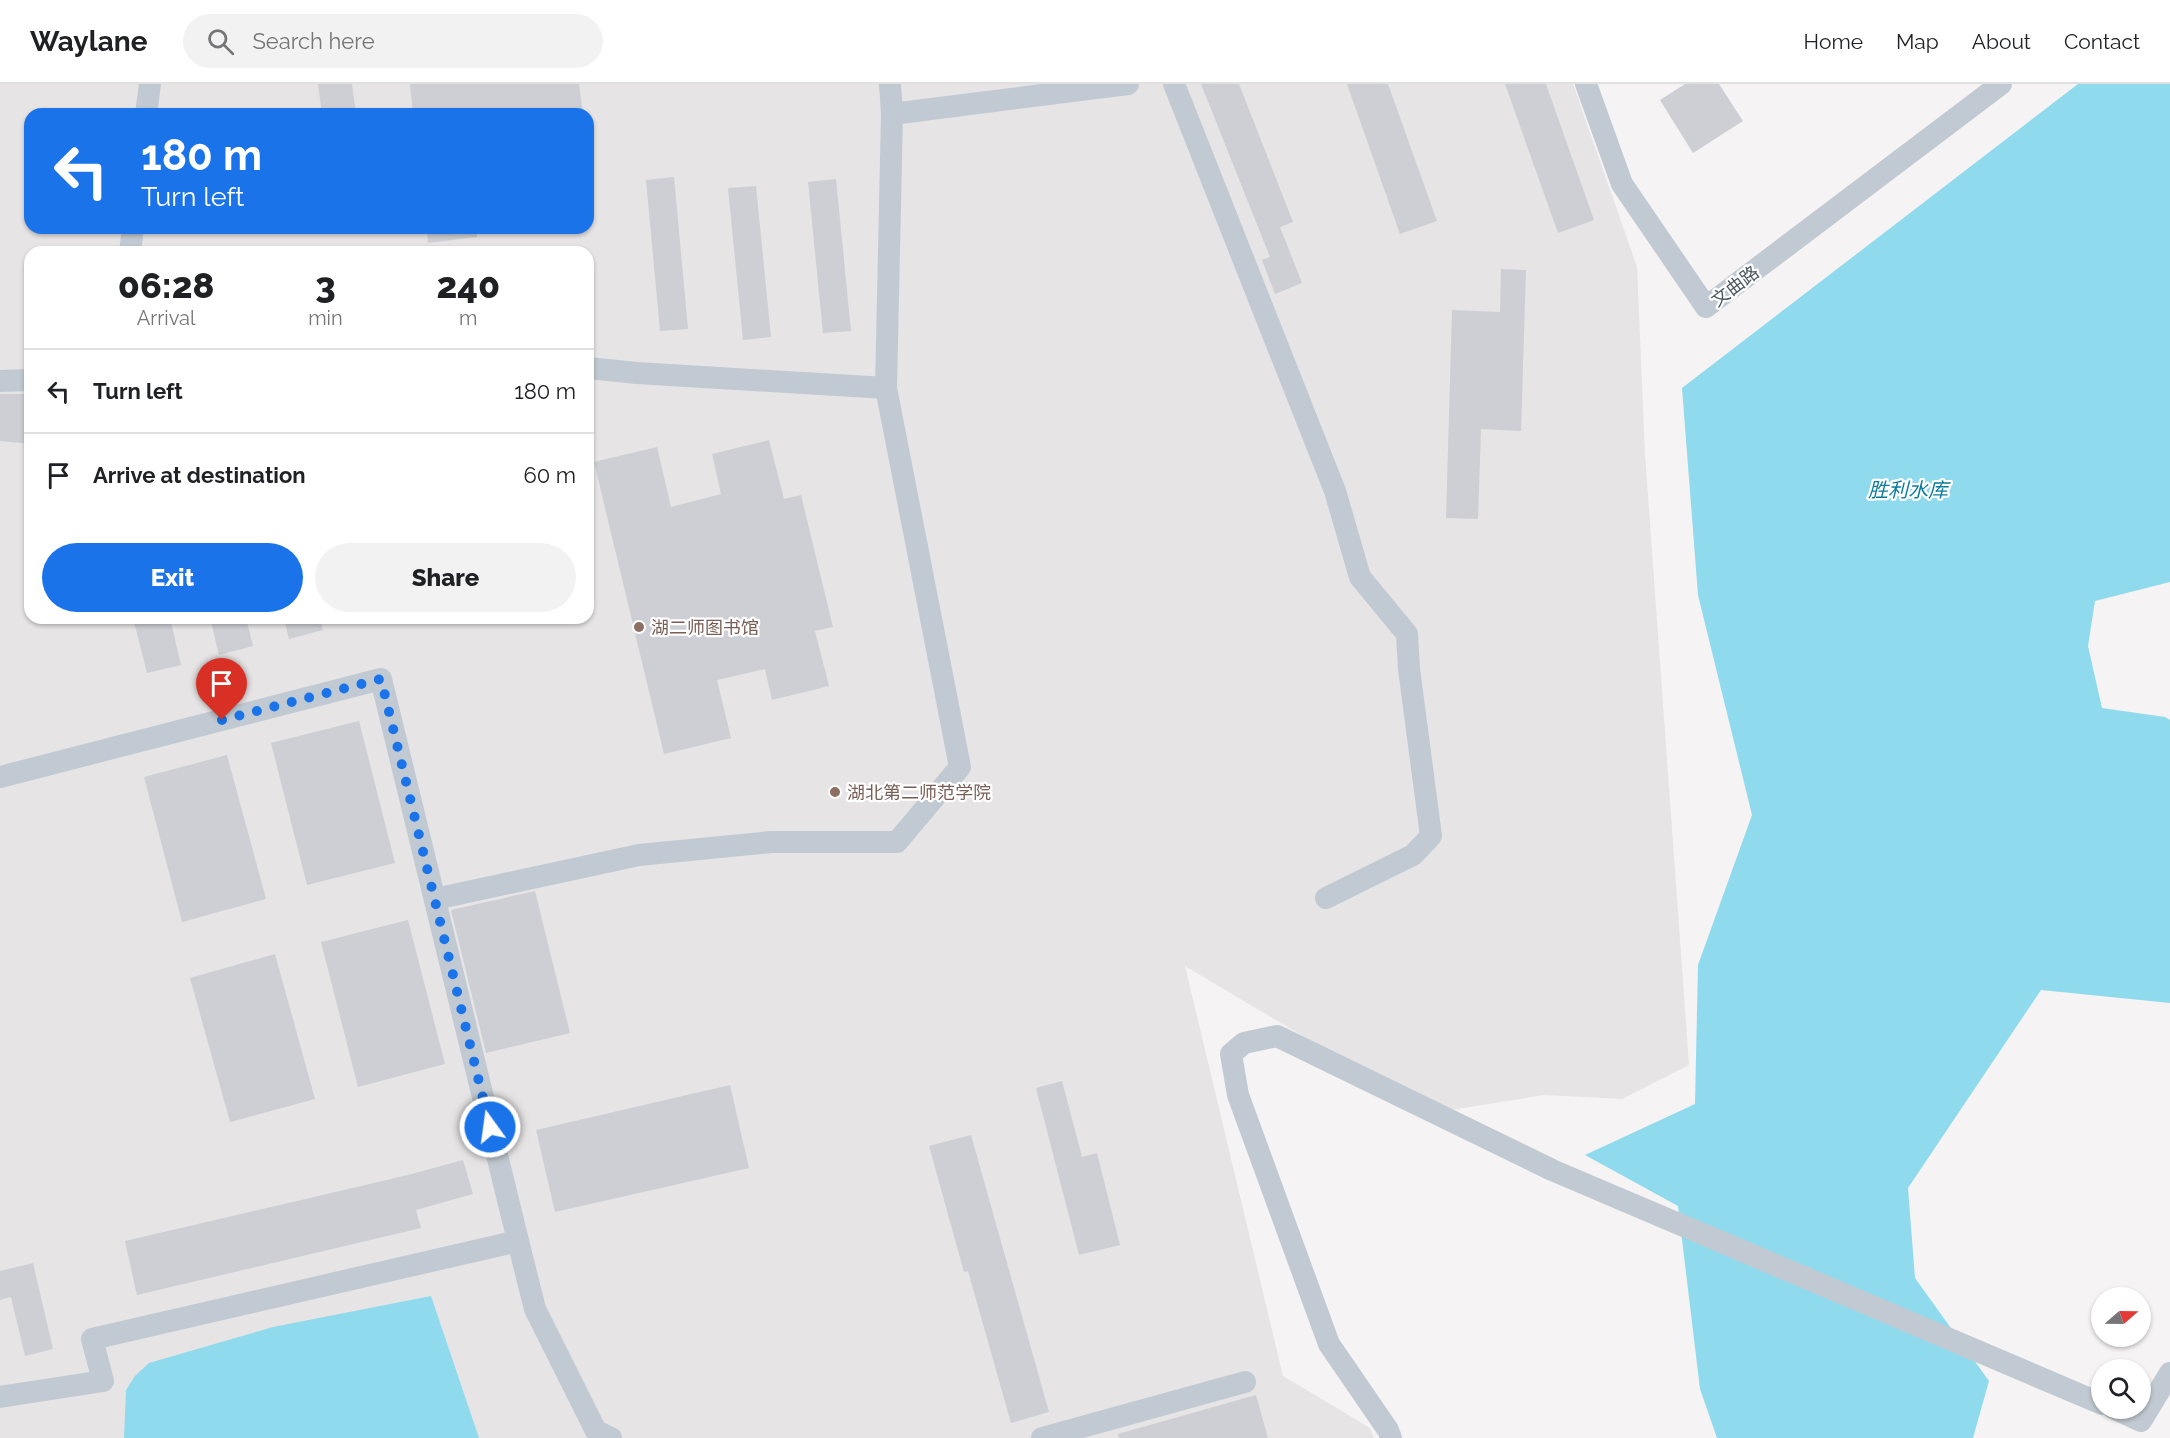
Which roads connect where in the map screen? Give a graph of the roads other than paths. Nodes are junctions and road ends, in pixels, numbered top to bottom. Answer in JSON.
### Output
{"nodes":[{"id":1,"x":150,"y":84,"type":"edge"},
{"id":2,"x":890,"y":84,"type":"edge"},
{"id":3,"x":1128,"y":84,"type":"edge"},
{"id":4,"x":1174,"y":84,"type":"edge"},
{"id":5,"x":1587,"y":84,"type":"edge"},
{"id":6,"x":2001,"y":84,"type":"edge"},
{"id":7,"x":147,"y":108,"type":"edge"},
{"id":8,"x":892,"y":114,"type":"junction"},
{"id":9,"x":594,"y":369,"type":"edge"},
{"id":10,"x":24,"y":380,"type":"edge"},
{"id":11,"x":0,"y":381,"type":"edge"},
{"id":12,"x":886,"y":388,"type":"junction"},
{"id":13,"x":0,"y":777,"type":"edge"},
{"id":14,"x":1326,"y":898,"type":"dead end"},
{"id":15,"x":435,"y":899,"type":"junction"},
{"id":16,"x":518,"y":1241,"type":"junction"},
{"id":17,"x":2170,"y":1373,"type":"edge"},
{"id":18,"x":1245,"y":1382,"type":"dead end"},
{"id":19,"x":0,"y":1397,"type":"edge"},
{"id":20,"x":2091,"y":1399,"type":"edge"},
{"id":21,"x":2151,"y":1404,"type":"edge"},
{"id":22,"x":611,"y":1438,"type":"edge"},
{"id":23,"x":1042,"y":1438,"type":"edge"},
{"id":24,"x":1391,"y":1438,"type":"edge"}],
"edges":[{"from":1,"to":7,"type":"street"},
{"from":2,"to":8,"type":"street"},
{"from":3,"to":8,"type":"street"},
{"from":4,"to":14,"type":"street"},
{"from":5,"to":6,"type":"street","name":"文曲路"},
{"from":8,"to":12,"type":"street"},
{"from":9,"to":12,"type":"street"},
{"from":10,"to":11,"type":"street"},
{"from":12,"to":15,"type":"street"},
{"from":13,"to":15,"type":"street"},
{"from":15,"to":16,"type":"street"},
{"from":16,"to":19,"type":"street"},
{"from":16,"to":22,"type":"street"},
{"from":17,"to":21,"type":"street"},
{"from":18,"to":23,"type":"street"},
{"from":20,"to":24,"type":"street"}]}
